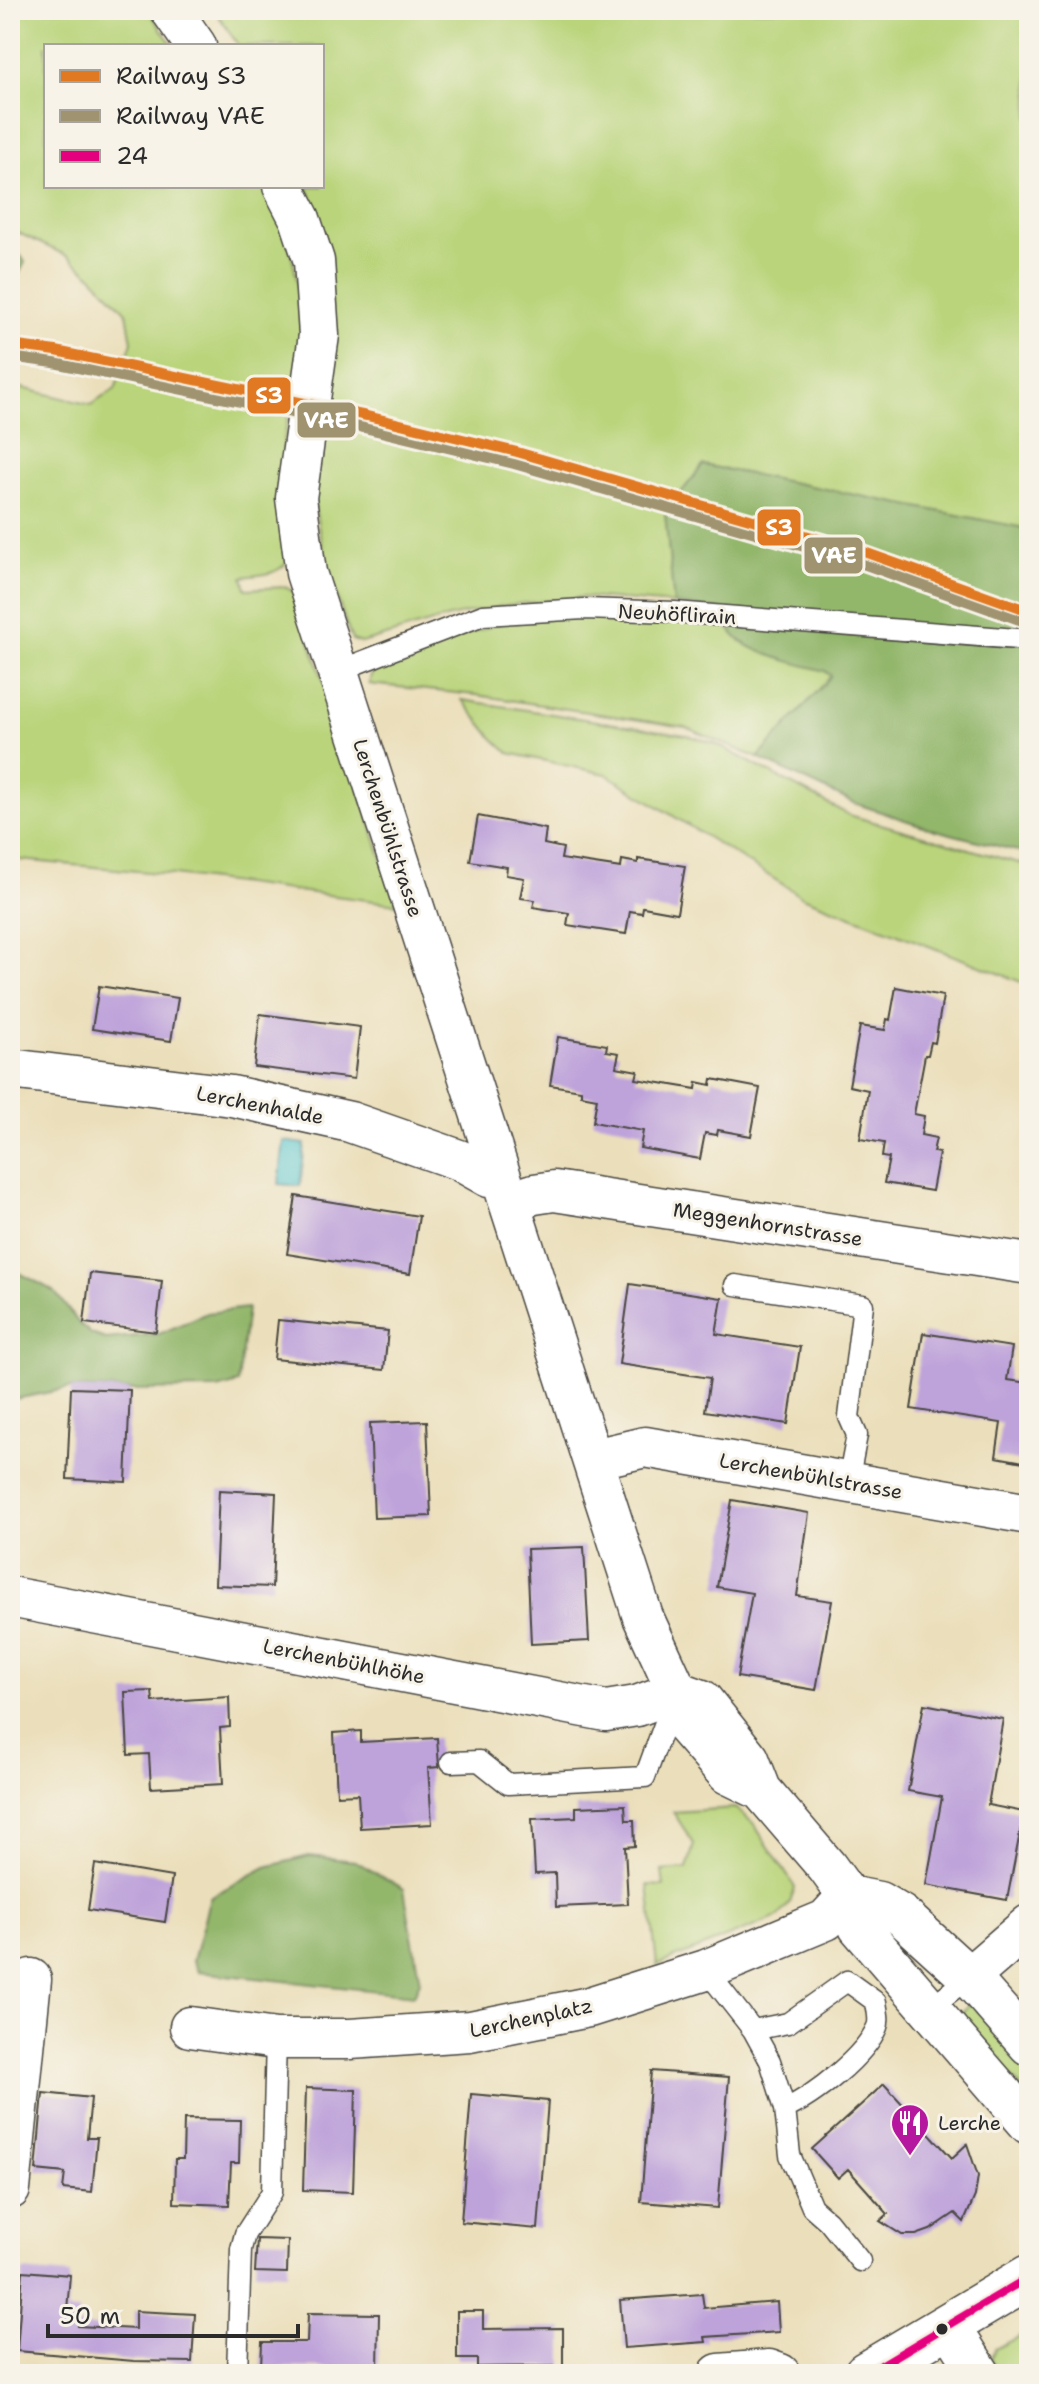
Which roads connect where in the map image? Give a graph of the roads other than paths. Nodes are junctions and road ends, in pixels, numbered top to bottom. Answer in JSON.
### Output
{"nodes":[{"id":1,"x":171,"y":10,"type":"edge"},
{"id":2,"x":195,"y":44,"type":"edge"},
{"id":3,"x":284,"y":188,"type":"edge"},
{"id":4,"x":1029,"y":640,"type":"edge"},
{"id":5,"x":335,"y":672,"type":"junction"},
{"id":6,"x":10,"y":1069,"type":"edge"},
{"id":7,"x":505,"y":1188,"type":"junction"},
{"id":8,"x":1029,"y":1264,"type":"edge"},
{"id":9,"x":735,"y":1285,"type":"dead end"},
{"id":10,"x":594,"y":1459,"type":"junction"},
{"id":11,"x":848,"y":1482,"type":"junction"},
{"id":12,"x":1029,"y":1514,"type":"edge"},
{"id":13,"x":10,"y":1597,"type":"edge"},
{"id":14,"x":677,"y":1691,"type":"junction"},
{"id":15,"x":451,"y":1762,"type":"dead end"},
{"id":16,"x":848,"y":1896,"type":"junction"},
{"id":17,"x":1029,"y":1925,"type":"edge"},
{"id":18,"x":706,"y":1970,"type":"junction"},
{"id":19,"x":969,"y":1977,"type":"junction"},
{"id":20,"x":31,"y":1979,"type":"dead end"},
{"id":21,"x":930,"y":2008,"type":"junction"},
{"id":22,"x":190,"y":2027,"type":"dead end"},
{"id":23,"x":753,"y":2030,"type":"junction"},
{"id":24,"x":276,"y":2039,"type":"junction"},
{"id":25,"x":1029,"y":2045,"type":"edge"},
{"id":26,"x":785,"y":2109,"type":"junction"},
{"id":27,"x":1029,"y":2124,"type":"edge"},
{"id":28,"x":10,"y":2189,"type":"edge"},
{"id":29,"x":860,"y":2261,"type":"dead end"},
{"id":30,"x":1029,"y":2277,"type":"edge"},
{"id":31,"x":949,"y":2325,"type":"junction"},
{"id":32,"x":237,"y":2374,"type":"edge"},
{"id":33,"x":719,"y":2374,"type":"edge"},
{"id":34,"x":780,"y":2374,"type":"edge"},
{"id":35,"x":866,"y":2374,"type":"edge"},
{"id":36,"x":980,"y":2374,"type":"edge"}],
"edges":[{"from":1,"to":2,"type":"street"},
{"from":3,"to":5,"type":"street","name":"Lerchenbühlstrasse"},
{"from":4,"to":5,"type":"lane","name":"Neuhöflirain"},
{"from":5,"to":7,"type":"street","name":"Lerchenbühlstrasse"},
{"from":6,"to":7,"type":"street","name":"Lerchenhalde"},
{"from":7,"to":8,"type":"street","name":"Meggenhornstrasse"},
{"from":7,"to":10,"type":"street","name":"Lerchenbühlstrasse"},
{"from":9,"to":11,"type":"lane"},
{"from":10,"to":11,"type":"street","name":"Lerchenbühlstrasse"},
{"from":10,"to":14,"type":"street","name":"Lerchenbühlstrasse"},
{"from":11,"to":12,"type":"street","name":"Lerchenbühlstrasse"},
{"from":13,"to":14,"type":"street","name":"Lerchenbühlhöhe"},
{"from":14,"to":15,"type":"lane"},
{"from":14,"to":16,"type":"street"},
{"from":16,"to":18,"type":"street","name":"Lerchenplatz"},
{"from":16,"to":19,"type":"street"},
{"from":16,"to":21,"type":"street"},
{"from":17,"to":19,"type":"street"},
{"from":18,"to":23,"type":"lane"},
{"from":18,"to":24,"type":"street","name":"Lerchenplatz"},
{"from":19,"to":21,"type":"lane"},
{"from":19,"to":25,"type":"street"},
{"from":20,"to":28,"type":"street"},
{"from":21,"to":27,"type":"street"},
{"from":22,"to":24,"type":"street","name":"Lerchenplatz"},
{"from":23,"to":26,"type":"lane"},
{"from":23,"to":26,"type":"lane"},
{"from":24,"to":32,"type":"lane"},
{"from":26,"to":29,"type":"lane"},
{"from":30,"to":31,"type":"main road"},
{"from":31,"to":35,"type":"main road"},
{"from":31,"to":36,"type":"street"},
{"from":33,"to":34,"type":"street"}]}
